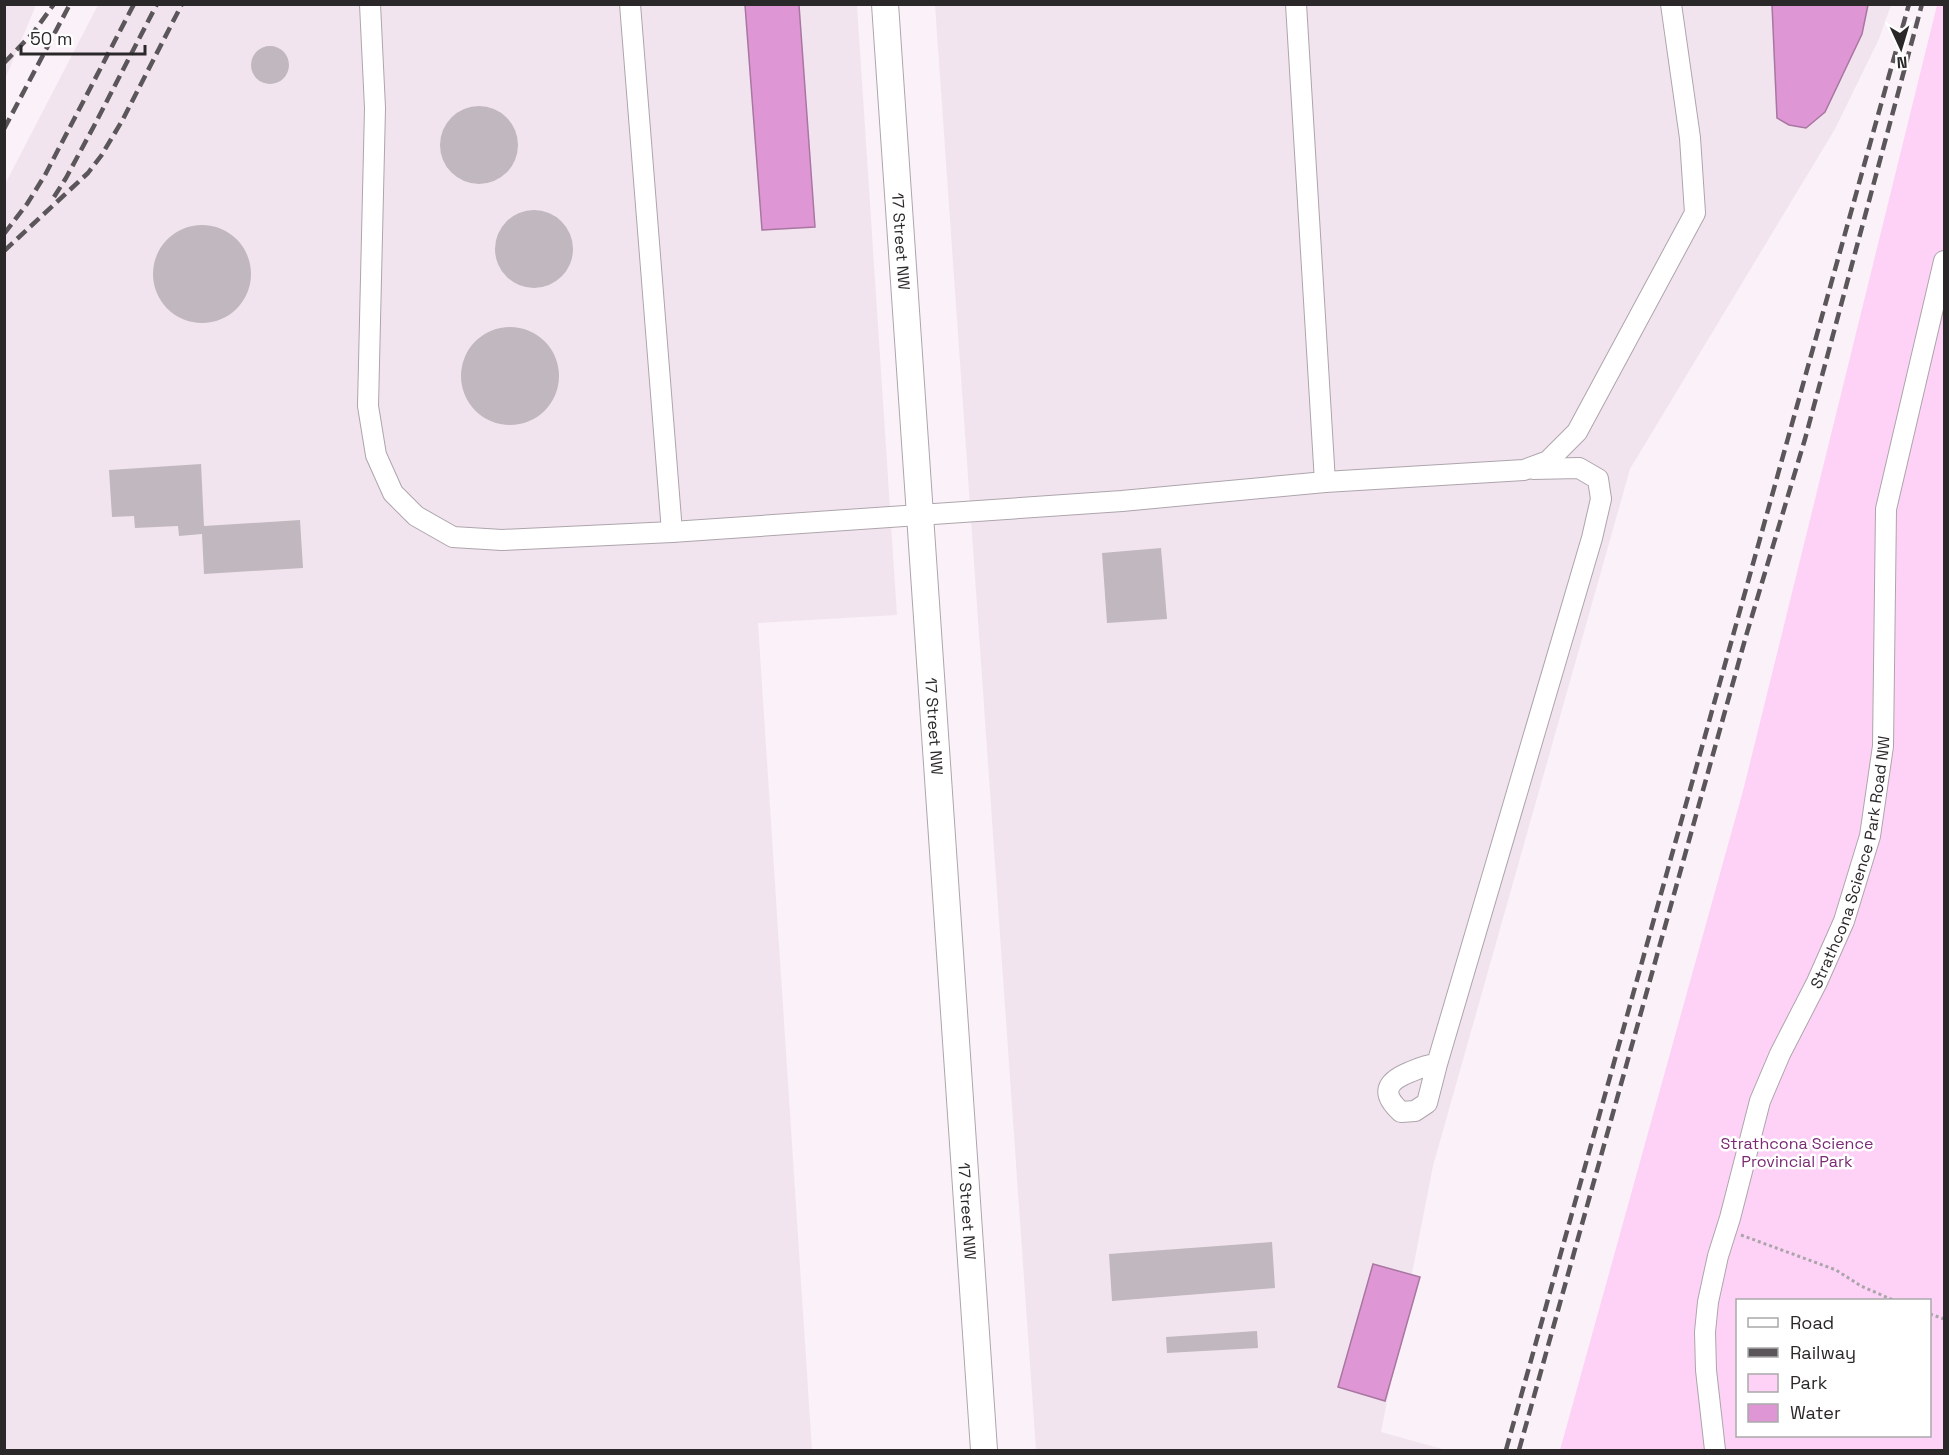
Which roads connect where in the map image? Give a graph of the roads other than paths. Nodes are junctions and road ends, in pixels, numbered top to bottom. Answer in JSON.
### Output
{"nodes":[{"id":1,"x":370,"y":4,"type":"edge"},
{"id":2,"x":630,"y":4,"type":"edge"},
{"id":3,"x":885,"y":4,"type":"edge"},
{"id":4,"x":1296,"y":4,"type":"edge"},
{"id":5,"x":1671,"y":4,"type":"edge"},
{"id":6,"x":1944,"y":261,"type":"edge"},
{"id":7,"x":1524,"y":470,"type":"junction"},
{"id":8,"x":1325,"y":482,"type":"junction"},
{"id":9,"x":920,"y":516,"type":"junction"},
{"id":10,"x":672,"y":532,"type":"junction"},
{"id":11,"x":1437,"y":1064,"type":"dead end"},
{"id":12,"x":984,"y":1450,"type":"edge"},
{"id":13,"x":1715,"y":1450,"type":"edge"}],
"edges":[{"from":1,"to":10,"type":"street"},
{"from":2,"to":10,"type":"street"},
{"from":3,"to":9,"type":"main road","name":"17 Street NW"},
{"from":4,"to":8,"type":"street"},
{"from":5,"to":7,"type":"street"},
{"from":6,"to":13,"type":"street","name":"Strathcona Science Park Road NW"},
{"from":7,"to":8,"type":"street"},
{"from":7,"to":11,"type":"street"},
{"from":8,"to":9,"type":"street"},
{"from":9,"to":10,"type":"street"},
{"from":9,"to":12,"type":"main road","name":"17 Street NW"}]}
